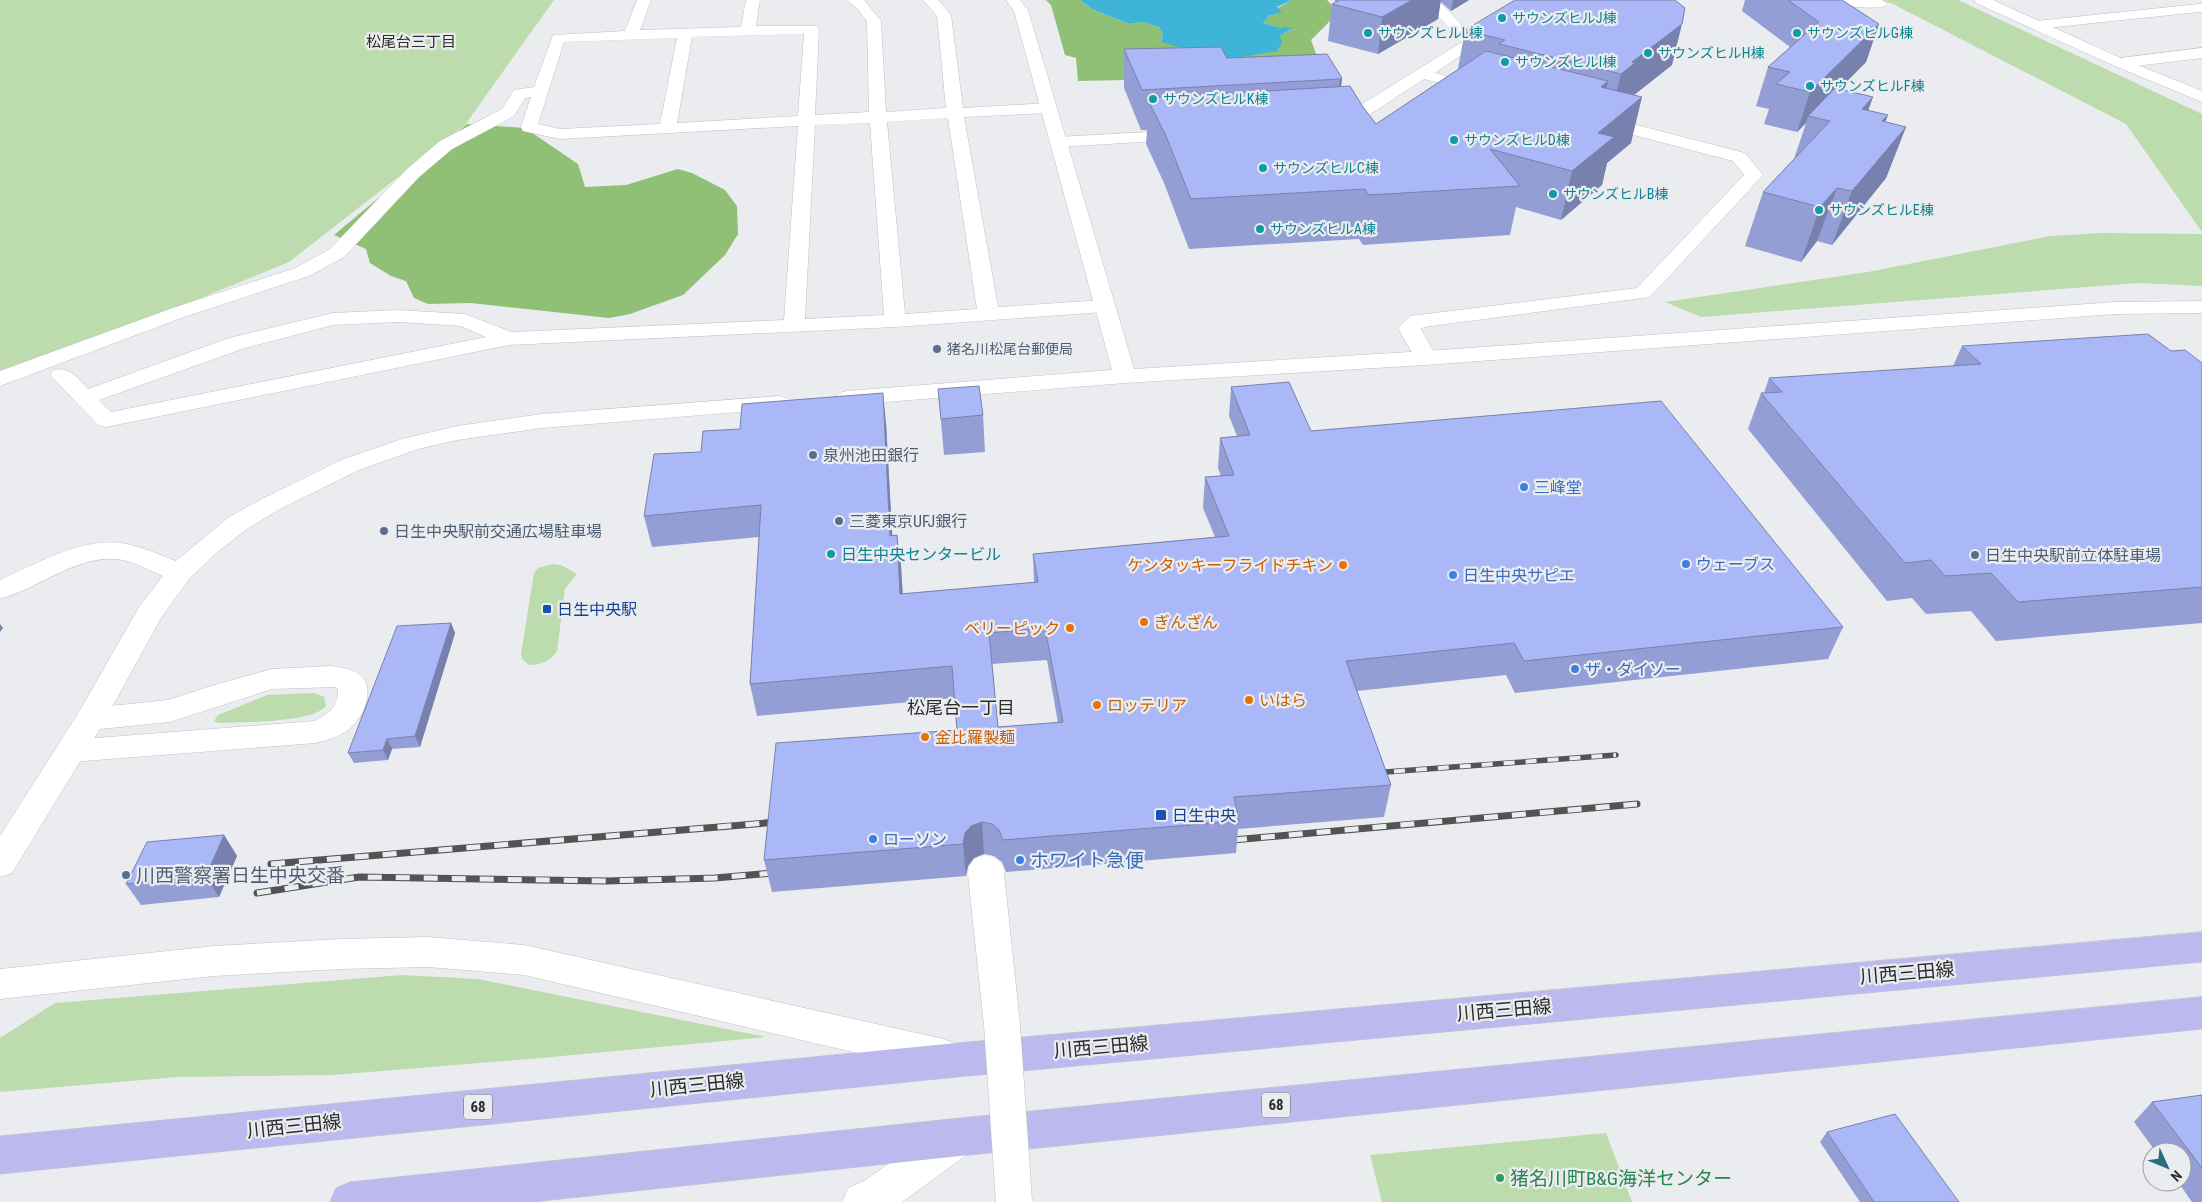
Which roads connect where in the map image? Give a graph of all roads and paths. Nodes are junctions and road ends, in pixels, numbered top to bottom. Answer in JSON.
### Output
{"nodes":[{"id":1,"x":644,"y":0,"type":"edge"},
{"id":2,"x":754,"y":0,"type":"edge"},
{"id":3,"x":854,"y":0,"type":"edge"},
{"id":4,"x":930,"y":0,"type":"edge"},
{"id":5,"x":1013,"y":0,"type":"edge"},
{"id":6,"x":1430,"y":0,"type":"edge"},
{"id":7,"x":1841,"y":0,"type":"edge"},
{"id":8,"x":1981,"y":0,"type":"edge"},
{"id":9,"x":2181,"y":0,"type":"edge"},
{"id":10,"x":1881,"y":4,"type":"dead end"},
{"id":11,"x":2201,"y":8,"type":"edge"},
{"id":12,"x":2036,"y":25,"type":"junction"},
{"id":13,"x":748,"y":31,"type":"junction"},
{"id":14,"x":685,"y":33,"type":"junction"},
{"id":15,"x":630,"y":35,"type":"junction"},
{"id":16,"x":2202,"y":53,"type":"edge"},
{"id":17,"x":2120,"y":63,"type":"junction"},
{"id":18,"x":1422,"y":74,"type":"junction"},
{"id":19,"x":540,"y":92,"type":"junction"},
{"id":20,"x":1499,"y":94,"type":"edge"},
{"id":21,"x":2202,"y":97,"type":"edge"},
{"id":22,"x":1048,"y":108,"type":"junction"},
{"id":23,"x":955,"y":113,"type":"junction"},
{"id":24,"x":1585,"y":117,"type":"edge"},
{"id":25,"x":878,"y":118,"type":"junction"},
{"id":26,"x":807,"y":121,"type":"junction"},
{"id":27,"x":1320,"y":127,"type":"edge"},
{"id":28,"x":667,"y":129,"type":"junction"},
{"id":29,"x":1204,"y":134,"type":"edge"},
{"id":30,"x":1058,"y":142,"type":"junction"},
{"id":31,"x":1104,"y":306,"type":"junction"},
{"id":32,"x":2202,"y":307,"type":"edge"},
{"id":33,"x":988,"y":313,"type":"junction"},
{"id":34,"x":895,"y":321,"type":"junction"},
{"id":35,"x":794,"y":325,"type":"junction"},
{"id":36,"x":509,"y":339,"type":"junction"},
{"id":37,"x":1426,"y":358,"type":"junction"},
{"id":38,"x":61,"y":375,"type":"dead end"},
{"id":39,"x":1125,"y":376,"type":"junction"},
{"id":40,"x":0,"y":379,"type":"edge"},
{"id":41,"x":84,"y":398,"type":"junction"},
{"id":42,"x":179,"y":573,"type":"junction"},
{"id":43,"x":0,"y":590,"type":"edge"},
{"id":44,"x":90,"y":719,"type":"junction"},
{"id":45,"x":71,"y":751,"type":"junction"},
{"id":46,"x":0,"y":864,"type":"edge"},
{"id":47,"x":986,"y":874,"type":"dead end"},
{"id":48,"x":2202,"y":946,"type":"edge"},
{"id":49,"x":0,"y":984,"type":"edge"},
{"id":50,"x":2202,"y":1013,"type":"edge"},
{"id":51,"x":957,"y":1060,"type":"junction"},
{"id":52,"x":960,"y":1137,"type":"junction"},
{"id":53,"x":0,"y":1155,"type":"edge"},
{"id":54,"x":350,"y":1202,"type":"edge"},
{"id":55,"x":862,"y":1202,"type":"edge"},
{"id":56,"x":1014,"y":1202,"type":"edge"}],
"edges":[{"from":1,"to":15,"type":"street"},
{"from":2,"to":13,"type":"street"},
{"from":3,"to":25,"type":"street"},
{"from":4,"to":23,"type":"street"},
{"from":5,"to":22,"type":"street"},
{"from":6,"to":18,"type":"street"},
{"from":7,"to":10,"type":"street"},
{"from":8,"to":12,"type":"street"},
{"from":9,"to":11,"type":"street"},
{"from":11,"to":12,"type":"street"},
{"from":12,"to":17,"type":"street"},
{"from":13,"to":14,"type":"street"},
{"from":13,"to":26,"type":"street"},
{"from":14,"to":15,"type":"street"},
{"from":14,"to":28,"type":"street"},
{"from":15,"to":19,"type":"street"},
{"from":16,"to":17,"type":"street"},
{"from":17,"to":21,"type":"street"},
{"from":18,"to":20,"type":"street"},
{"from":18,"to":27,"type":"street"},
{"from":19,"to":28,"type":"street"},
{"from":19,"to":40,"type":"street"},
{"from":22,"to":23,"type":"street"},
{"from":22,"to":30,"type":"street"},
{"from":23,"to":25,"type":"street"},
{"from":23,"to":33,"type":"street"},
{"from":24,"to":37,"type":"street"},
{"from":25,"to":26,"type":"street"},
{"from":25,"to":34,"type":"street"},
{"from":26,"to":28,"type":"street"},
{"from":26,"to":35,"type":"street"},
{"from":29,"to":30,"type":"street"},
{"from":30,"to":31,"type":"street"},
{"from":31,"to":33,"type":"street"},
{"from":31,"to":39,"type":"street"},
{"from":32,"to":37,"type":"street"},
{"from":33,"to":34,"type":"street"},
{"from":34,"to":35,"type":"street"},
{"from":35,"to":36,"type":"street"},
{"from":36,"to":41,"type":"street"},
{"from":36,"to":41,"type":"street"},
{"from":37,"to":39,"type":"street"},
{"from":38,"to":41,"type":"street"},
{"from":39,"to":42,"type":"street"},
{"from":42,"to":43,"type":"street"},
{"from":42,"to":44,"type":"street"},
{"from":44,"to":45,"type":"street"},
{"from":44,"to":45,"type":"street"},
{"from":45,"to":46,"type":"street"},
{"from":47,"to":56,"type":"street","bridge":true},
{"from":48,"to":51,"type":"main road","name":"川西三田線","number":"68"},
{"from":49,"to":51,"type":"street"},
{"from":50,"to":52,"type":"main road","number":"68"},
{"from":51,"to":53,"type":"main road","name":"川西三田線","number":"68"},
{"from":52,"to":54,"type":"main road","number":"68"},
{"from":52,"to":55,"type":"street"}]}
